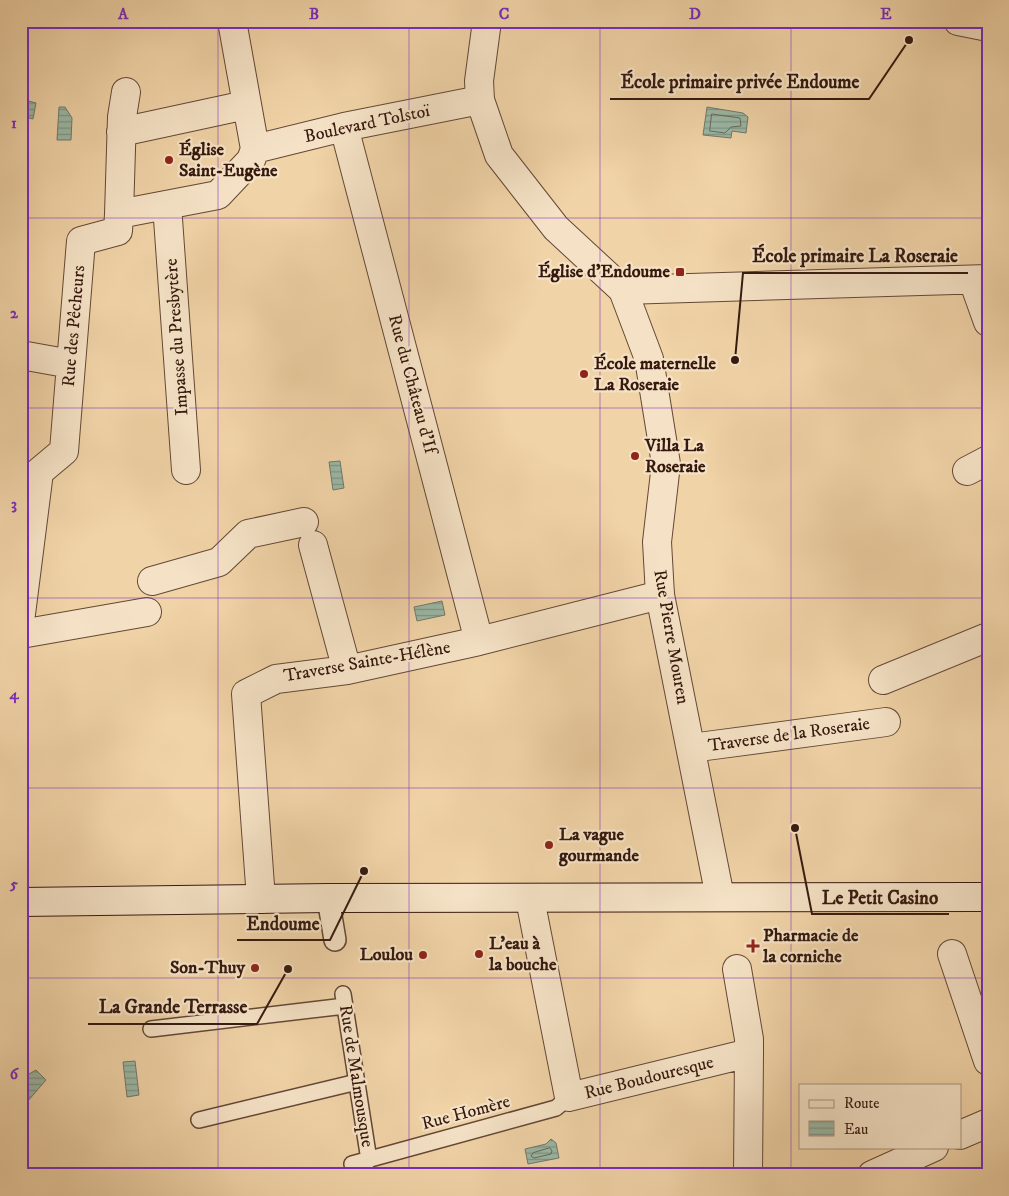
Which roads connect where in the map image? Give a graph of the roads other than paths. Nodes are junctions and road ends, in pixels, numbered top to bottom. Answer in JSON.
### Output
{"nodes":[{"id":1,"x":232,"y":21,"type":"edge"},
{"id":2,"x":487,"y":21,"type":"edge"},
{"id":3,"x":958,"y":21,"type":"edge"},
{"id":4,"x":988,"y":27,"type":"edge"},
{"id":5,"x":126,"y":92,"type":"dead end"},
{"id":6,"x":480,"y":100,"type":"junction"},
{"id":7,"x":246,"y":105,"type":"junction"},
{"id":8,"x":344,"y":128,"type":"junction"},
{"id":9,"x":121,"y":132,"type":"junction"},
{"id":10,"x":255,"y":149,"type":"junction"},
{"id":11,"x":167,"y":205,"type":"junction"},
{"id":12,"x":119,"y":214,"type":"junction"},
{"id":13,"x":980,"y":280,"type":"edge"},
{"id":14,"x":623,"y":290,"type":"junction"},
{"id":15,"x":988,"y":322,"type":"edge"},
{"id":16,"x":21,"y":355,"type":"edge"},
{"id":17,"x":71,"y":364,"type":"junction"},
{"id":18,"x":186,"y":470,"type":"dead end"},
{"id":19,"x":24,"y":563,"type":"edge"},
{"id":20,"x":152,"y":581,"type":"dead end"},
{"id":21,"x":660,"y":595,"type":"junction"},
{"id":22,"x":147,"y":612,"type":"dead end"},
{"id":23,"x":21,"y":614,"type":"edge"},
{"id":24,"x":21,"y":634,"type":"edge"},
{"id":25,"x":988,"y":637,"type":"edge"},
{"id":26,"x":479,"y":641,"type":"junction"},
{"id":27,"x":347,"y":670,"type":"junction"},
{"id":28,"x":883,"y":680,"type":"dead end"},
{"id":29,"x":886,"y":722,"type":"dead end"},
{"id":30,"x":691,"y":748,"type":"junction"},
{"id":31,"x":720,"y":897,"type":"junction"},
{"id":32,"x":988,"y":897,"type":"edge"},
{"id":33,"x":328,"y":898,"type":"junction"},
{"id":34,"x":260,"y":899,"type":"junction"},
{"id":35,"x":530,"y":899,"type":"junction"},
{"id":36,"x":21,"y":902,"type":"edge"},
{"id":37,"x":334,"y":940,"type":"dead end"},
{"id":38,"x":952,"y":954,"type":"dead end"},
{"id":39,"x":738,"y":969,"type":"dead end"},
{"id":40,"x":151,"y":1029,"type":"dead end"},
{"id":41,"x":749,"y":1053,"type":"junction"},
{"id":42,"x":988,"y":1061,"type":"edge"},
{"id":43,"x":357,"y":1082,"type":"junction"},
{"id":44,"x":569,"y":1097,"type":"junction"},
{"id":45,"x":199,"y":1120,"type":"dead end"},
{"id":46,"x":988,"y":1123,"type":"edge"},
{"id":47,"x":962,"y":1134,"type":"edge"},
{"id":48,"x":932,"y":1148,"type":"edge"},
{"id":49,"x":369,"y":1160,"type":"junction"},
{"id":50,"x":743,"y":1174,"type":"edge"},
{"id":51,"x":355,"y":1175,"type":"edge"},
{"id":52,"x":872,"y":1175,"type":"edge"}],
"edges":[{"from":1,"to":7,"type":"street"},
{"from":2,"to":6,"type":"street"},
{"from":3,"to":4,"type":"street"},
{"from":5,"to":9,"type":"street"},
{"from":6,"to":8,"type":"street","name":"Boulevard Tolstoï"},
{"from":6,"to":14,"type":"street"},
{"from":7,"to":9,"type":"street"},
{"from":7,"to":10,"type":"street"},
{"from":8,"to":10,"type":"street","name":"Boulevard Tolstoï"},
{"from":8,"to":26,"type":"street","name":"Rue du Château d'If"},
{"from":9,"to":12,"type":"street"},
{"from":10,"to":11,"type":"street"},
{"from":11,"to":12,"type":"street"},
{"from":11,"to":18,"type":"street","name":"Impasse du Presbytère"},
{"from":12,"to":17,"type":"street","name":"Rue des Pêcheurs"},
{"from":13,"to":14,"type":"street"},
{"from":13,"to":15,"type":"street"},
{"from":14,"to":21,"type":"street","name":"Rue Pierre Mouren"},
{"from":16,"to":17,"type":"street"},
{"from":17,"to":19,"type":"street","name":"Rue des Pêcheurs"},
{"from":19,"to":23,"type":"street","name":"Rue des Pêcheurs"},
{"from":20,"to":27,"type":"street"},
{"from":21,"to":26,"type":"street","name":"Traverse Sainte-Hélène"},
{"from":21,"to":30,"type":"street","name":"Rue Pierre Mouren"},
{"from":22,"to":24,"type":"street"},
{"from":25,"to":28,"type":"street"},
{"from":26,"to":27,"type":"street","name":"Traverse Sainte-Hélène"},
{"from":27,"to":34,"type":"street","name":"Traverse Sainte-Hélène"},
{"from":29,"to":30,"type":"street","name":"Traverse de la Roseraie"},
{"from":30,"to":31,"type":"street","name":"Rue Pierre Mouren"},
{"from":31,"to":32,"type":"street"},
{"from":31,"to":35,"type":"street"},
{"from":33,"to":34,"type":"street"},
{"from":33,"to":35,"type":"street"},
{"from":33,"to":37,"type":"street"},
{"from":34,"to":36,"type":"street"},
{"from":35,"to":44,"type":"street","name":"Rue Boudouresque"},
{"from":38,"to":42,"type":"street"},
{"from":39,"to":41,"type":"street"},
{"from":40,"to":43,"type":"lane","name":"Rue de Malmousque"},
{"from":41,"to":44,"type":"street","name":"Rue Boudouresque"},
{"from":41,"to":50,"type":"street"},
{"from":43,"to":45,"type":"lane"},
{"from":43,"to":49,"type":"lane","name":"Rue de Malmousque"},
{"from":44,"to":49,"type":"lane","name":"Rue Homère"},
{"from":46,"to":47,"type":"street"},
{"from":48,"to":52,"type":"street"},
{"from":49,"to":51,"type":"lane","name":"Rue de Malmousque"}]}
